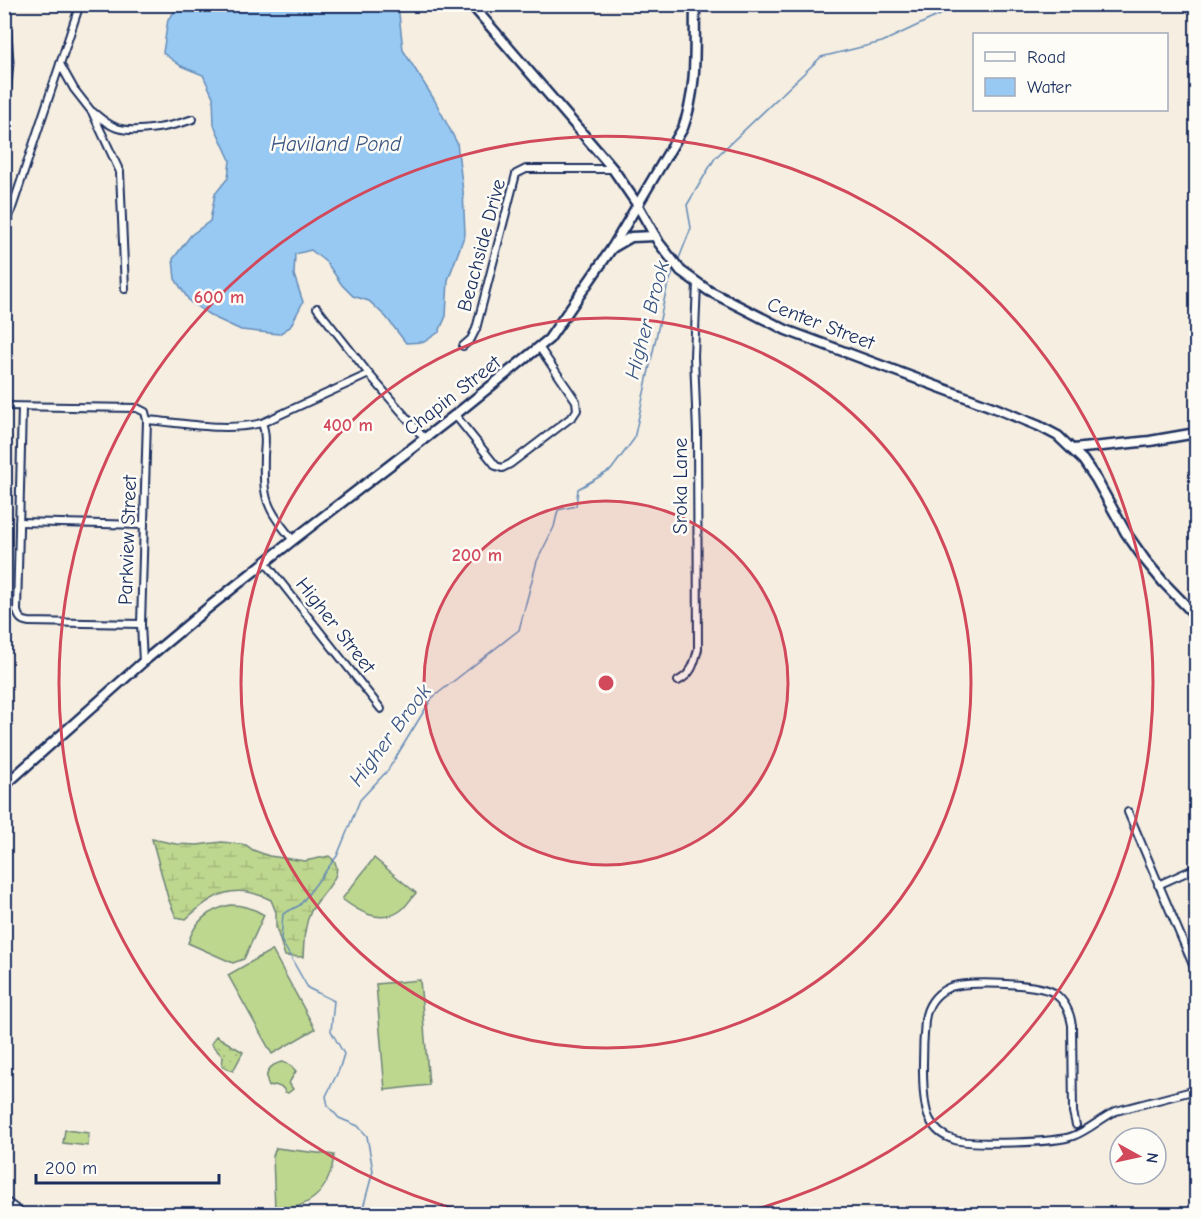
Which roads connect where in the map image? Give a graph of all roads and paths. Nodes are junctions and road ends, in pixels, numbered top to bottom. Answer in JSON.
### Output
{"nodes":[{"id":1,"x":80,"y":4,"type":"edge"},
{"id":2,"x":471,"y":4,"type":"edge"},
{"id":3,"x":694,"y":4,"type":"edge"},
{"id":4,"x":4,"y":17,"type":"edge"},
{"id":5,"x":7,"y":62,"type":"junction"},
{"id":6,"x":60,"y":64,"type":"junction"},
{"id":7,"x":4,"y":87,"type":"edge"},
{"id":8,"x":4,"y":99,"type":"edge"},
{"id":9,"x":93,"y":112,"type":"junction"},
{"id":10,"x":193,"y":119,"type":"dead end"},
{"id":11,"x":613,"y":169,"type":"junction"},
{"id":12,"x":637,"y":204,"type":"junction"},
{"id":13,"x":4,"y":232,"type":"edge"},
{"id":14,"x":655,"y":236,"type":"junction"},
{"id":15,"x":612,"y":248,"type":"junction"},
{"id":16,"x":697,"y":283,"type":"junction"},
{"id":17,"x":125,"y":289,"type":"dead end"},
{"id":18,"x":317,"y":308,"type":"dead end"},
{"id":19,"x":463,"y":346,"type":"dead end"},
{"id":20,"x":539,"y":347,"type":"junction"},
{"id":21,"x":369,"y":374,"type":"junction"},
{"id":22,"x":4,"y":406,"type":"edge"},
{"id":23,"x":22,"y":407,"type":"junction"},
{"id":24,"x":455,"y":415,"type":"junction"},
{"id":25,"x":147,"y":420,"type":"junction"},
{"id":26,"x":262,"y":423,"type":"junction"},
{"id":27,"x":1197,"y":433,"type":"edge"},
{"id":28,"x":424,"y":438,"type":"junction"},
{"id":29,"x":1073,"y":449,"type":"junction"},
{"id":30,"x":20,"y":522,"type":"junction"},
{"id":31,"x":144,"y":525,"type":"junction"},
{"id":32,"x":293,"y":540,"type":"junction"},
{"id":33,"x":265,"y":562,"type":"junction"},
{"id":34,"x":1195,"y":611,"type":"edge"},
{"id":35,"x":141,"y":624,"type":"junction"},
{"id":36,"x":143,"y":662,"type":"junction"},
{"id":37,"x":678,"y":681,"type":"dead end"},
{"id":38,"x":381,"y":710,"type":"dead end"},
{"id":39,"x":4,"y":786,"type":"edge"},
{"id":40,"x":1128,"y":812,"type":"dead end"},
{"id":41,"x":1197,"y":868,"type":"edge"},
{"id":42,"x":1158,"y":885,"type":"junction"},
{"id":43,"x":1197,"y":972,"type":"edge"},
{"id":44,"x":1197,"y":1090,"type":"edge"},
{"id":45,"x":1076,"y":1125,"type":"dead end"},
{"id":46,"x":4,"y":1200,"type":"edge"},
{"id":47,"x":23,"y":1215,"type":"edge"}],
"edges":[{"from":1,"to":6,"type":"street"},
{"from":2,"to":11,"type":"main road","name":"Center Street"},
{"from":3,"to":12,"type":"main road","name":"Chapin Street"},
{"from":4,"to":5,"type":"highway"},
{"from":5,"to":7,"type":"highway"},
{"from":5,"to":8,"type":"highway"},
{"from":6,"to":9,"type":"street"},
{"from":6,"to":13,"type":"street"},
{"from":9,"to":10,"type":"street"},
{"from":9,"to":17,"type":"street"},
{"from":11,"to":12,"type":"main road","name":"Center Street"},
{"from":11,"to":19,"type":"street","name":"Beachside Drive"},
{"from":12,"to":14,"type":"main road","name":"Center Street"},
{"from":12,"to":15,"type":"main road","name":"Chapin Street"},
{"from":14,"to":15,"type":"main road"},
{"from":14,"to":16,"type":"main road","name":"Center Street"},
{"from":15,"to":20,"type":"main road","name":"Chapin Street"},
{"from":16,"to":29,"type":"main road","name":"Center Street"},
{"from":16,"to":37,"type":"street","name":"Sroka Lane"},
{"from":18,"to":21,"type":"street"},
{"from":20,"to":24,"type":"main road","name":"Chapin Street"},
{"from":20,"to":24,"type":"street"},
{"from":21,"to":26,"type":"street"},
{"from":21,"to":28,"type":"street"},
{"from":22,"to":23,"type":"street"},
{"from":23,"to":25,"type":"street"},
{"from":23,"to":30,"type":"street"},
{"from":24,"to":28,"type":"main road","name":"Chapin Street"},
{"from":25,"to":26,"type":"street"},
{"from":25,"to":31,"type":"street","name":"Parkview Street"},
{"from":26,"to":32,"type":"street"},
{"from":27,"to":29,"type":"main road"},
{"from":28,"to":32,"type":"main road","name":"Chapin Street"},
{"from":29,"to":34,"type":"main road","name":"Center Street"},
{"from":30,"to":31,"type":"street"},
{"from":30,"to":35,"type":"street"},
{"from":31,"to":35,"type":"street","name":"Parkview Street"},
{"from":32,"to":33,"type":"main road","name":"Chapin Street"},
{"from":33,"to":36,"type":"main road","name":"Chapin Street"},
{"from":33,"to":38,"type":"street","name":"Higher Street"},
{"from":35,"to":36,"type":"street","name":"Parkview Street"},
{"from":36,"to":39,"type":"main road","name":"Chapin Street"},
{"from":40,"to":42,"type":"street"},
{"from":41,"to":42,"type":"street"},
{"from":42,"to":43,"type":"street"},
{"from":44,"to":45,"type":"street"},
{"from":46,"to":47,"type":"street"}]}
